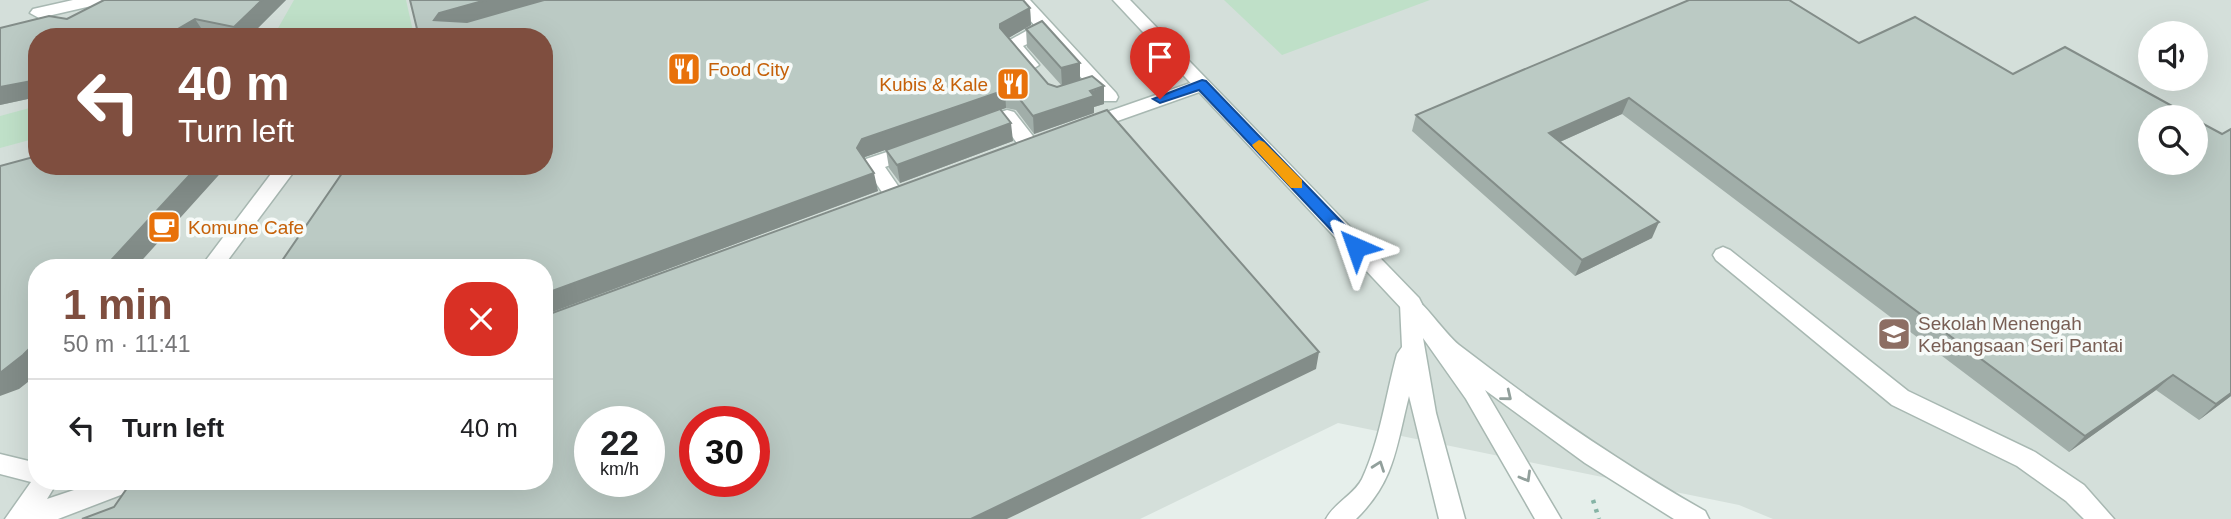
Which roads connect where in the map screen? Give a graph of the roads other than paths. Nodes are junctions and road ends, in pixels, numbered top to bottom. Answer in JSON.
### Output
{"nodes":[{"id":1,"x":94,"y":0,"type":"edge"},
{"id":2,"x":1021,"y":0,"type":"edge"},
{"id":3,"x":1121,"y":0,"type":"edge"},
{"id":4,"x":39,"y":13,"type":"dead end"},
{"id":5,"x":1046,"y":28,"type":"junction"},
{"id":6,"x":1039,"y":75,"type":"edge"},
{"id":7,"x":1202,"y":85,"type":"junction"},
{"id":8,"x":1096,"y":90,"type":"edge"},
{"id":9,"x":958,"y":134,"type":"edge"},
{"id":10,"x":934,"y":142,"type":"edge"},
{"id":11,"x":1029,"y":145,"type":"junction"},
{"id":12,"x":1004,"y":155,"type":"edge"},
{"id":13,"x":281,"y":175,"type":"edge"},
{"id":14,"x":919,"y":187,"type":"edge"},
{"id":15,"x":1723,"y":255,"type":"dead end"},
{"id":16,"x":217,"y":259,"type":"edge"},
{"id":17,"x":1411,"y":304,"type":"junction"},
{"id":18,"x":1434,"y":338,"type":"junction"},
{"id":19,"x":1410,"y":345,"type":"junction"},
{"id":20,"x":0,"y":464,"type":"edge"},
{"id":21,"x":28,"y":471,"type":"edge"},
{"id":22,"x":39,"y":490,"type":"edge"},
{"id":23,"x":106,"y":490,"type":"edge"},
{"id":24,"x":19,"y":516,"type":"edge"},
{"id":25,"x":1339,"y":519,"type":"edge"},
{"id":26,"x":1452,"y":519,"type":"edge"},
{"id":27,"x":1548,"y":519,"type":"edge"},
{"id":28,"x":1696,"y":519,"type":"edge"},
{"id":29,"x":2101,"y":519,"type":"edge"}],
"edges":[{"from":1,"to":4,"type":"street"},
{"from":2,"to":5,"type":"street"},
{"from":3,"to":7,"type":"street"},
{"from":5,"to":6,"type":"street"},
{"from":5,"to":8,"type":"street"},
{"from":7,"to":11,"type":"street"},
{"from":7,"to":17,"type":"street"},
{"from":9,"to":11,"type":"street"},
{"from":10,"to":14,"type":"street"},
{"from":11,"to":12,"type":"street"},
{"from":13,"to":16,"type":"street"},
{"from":15,"to":29,"type":"street"},
{"from":17,"to":18,"type":"street"},
{"from":17,"to":19,"type":"street"},
{"from":18,"to":27,"type":"street","one_way":true},
{"from":18,"to":28,"type":"street","one_way":true},
{"from":25,"to":19,"type":"street","one_way":true},
{"from":19,"to":26,"type":"street"},
{"from":20,"to":21,"type":"street"},
{"from":22,"to":24,"type":"street"},
{"from":23,"to":24,"type":"street"}]}
